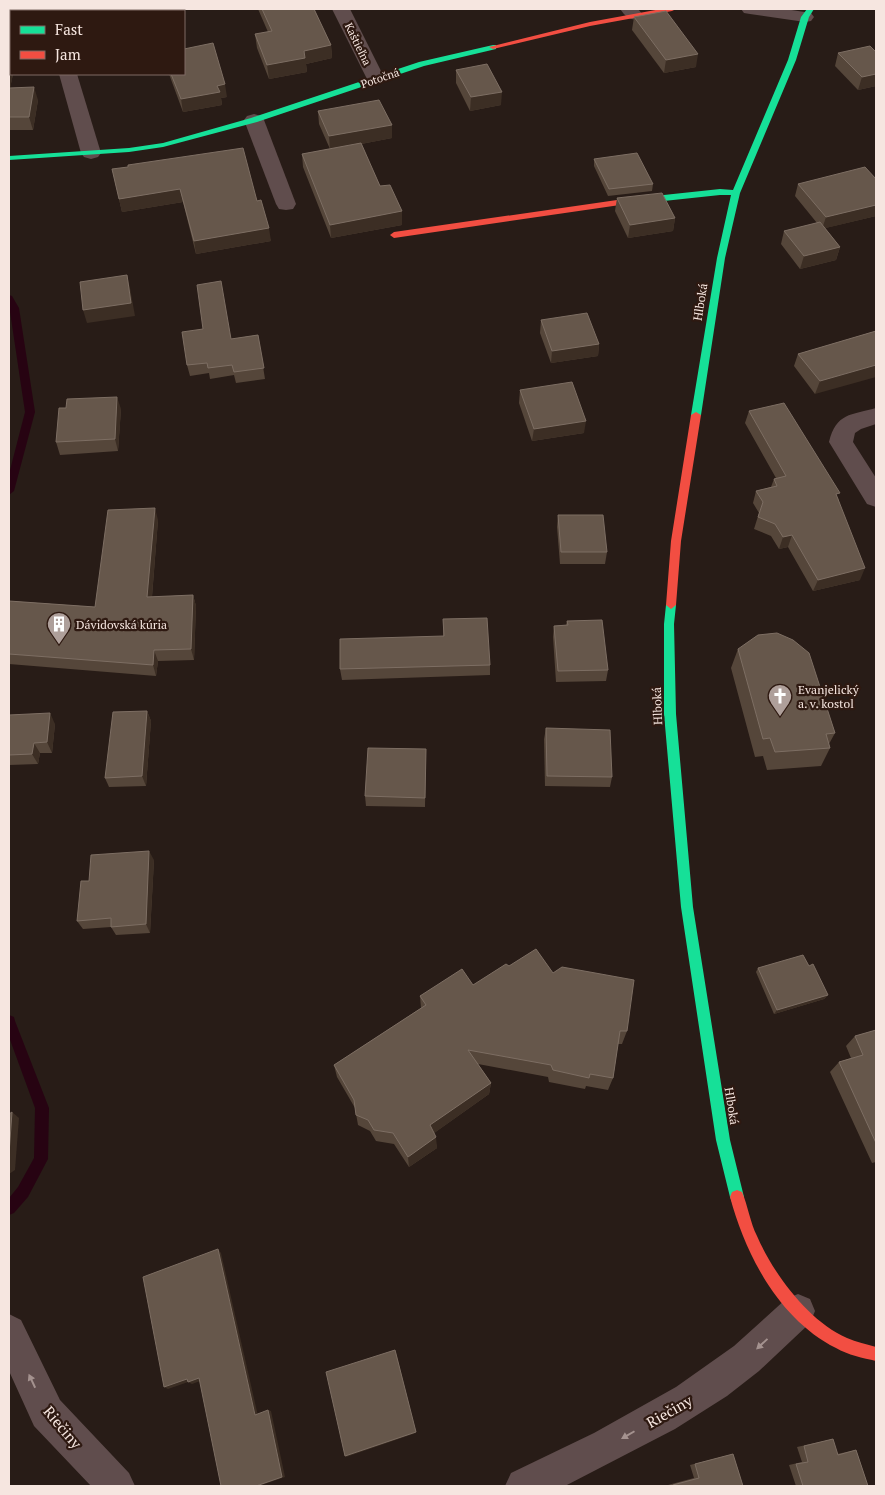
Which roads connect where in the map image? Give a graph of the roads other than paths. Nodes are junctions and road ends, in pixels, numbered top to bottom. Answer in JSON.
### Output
{"nodes":[{"id":1,"x":341,"y":9,"type":"edge"},
{"id":2,"x":672,"y":9,"type":"edge"},
{"id":3,"x":750,"y":9,"type":"edge"},
{"id":4,"x":632,"y":12,"type":"edge"},
{"id":5,"x":808,"y":13,"type":"edge"},
{"id":6,"x":68,"y":75,"type":"edge"},
{"id":7,"x":376,"y":79,"type":"junction"},
{"id":8,"x":254,"y":120,"type":"junction"},
{"id":9,"x":91,"y":154,"type":"junction"},
{"id":10,"x":9,"y":158,"type":"edge"},
{"id":11,"x":736,"y":193,"type":"junction"},
{"id":12,"x":286,"y":204,"type":"dead end"},
{"id":13,"x":394,"y":235,"type":"dead end"},
{"id":14,"x":876,"y":416,"type":"edge"},
{"id":15,"x":876,"y":498,"type":"edge"},
{"id":16,"x":798,"y":1311,"type":"junction"},
{"id":17,"x":9,"y":1332,"type":"edge"},
{"id":18,"x":876,"y":1354,"type":"edge"},
{"id":19,"x":116,"y":1486,"type":"edge"},
{"id":20,"x":524,"y":1486,"type":"edge"}],
"edges":[{"from":1,"to":7,"type":"street","name":"Kaštieľna"},
{"from":2,"to":4,"type":"street","name":"Potočná"},
{"from":3,"to":5,"type":"street"},
{"from":4,"to":7,"type":"street","name":"Potočná"},
{"from":5,"to":11,"type":"street","name":"Hlboká"},
{"from":6,"to":9,"type":"street"},
{"from":7,"to":8,"type":"street","name":"Potočná"},
{"from":8,"to":9,"type":"street","name":"Potočná"},
{"from":8,"to":12,"type":"street"},
{"from":9,"to":10,"type":"street","name":"Potočná"},
{"from":11,"to":13,"type":"street"},
{"from":11,"to":16,"type":"street","name":"Hlboká"},
{"from":14,"to":15,"type":"street"},
{"from":16,"to":18,"type":"street","name":"Hlboká"},
{"from":16,"to":20,"type":"street","name":"Riečiny","one_way":true},
{"from":19,"to":17,"type":"street","name":"Riečiny","one_way":true}]}
